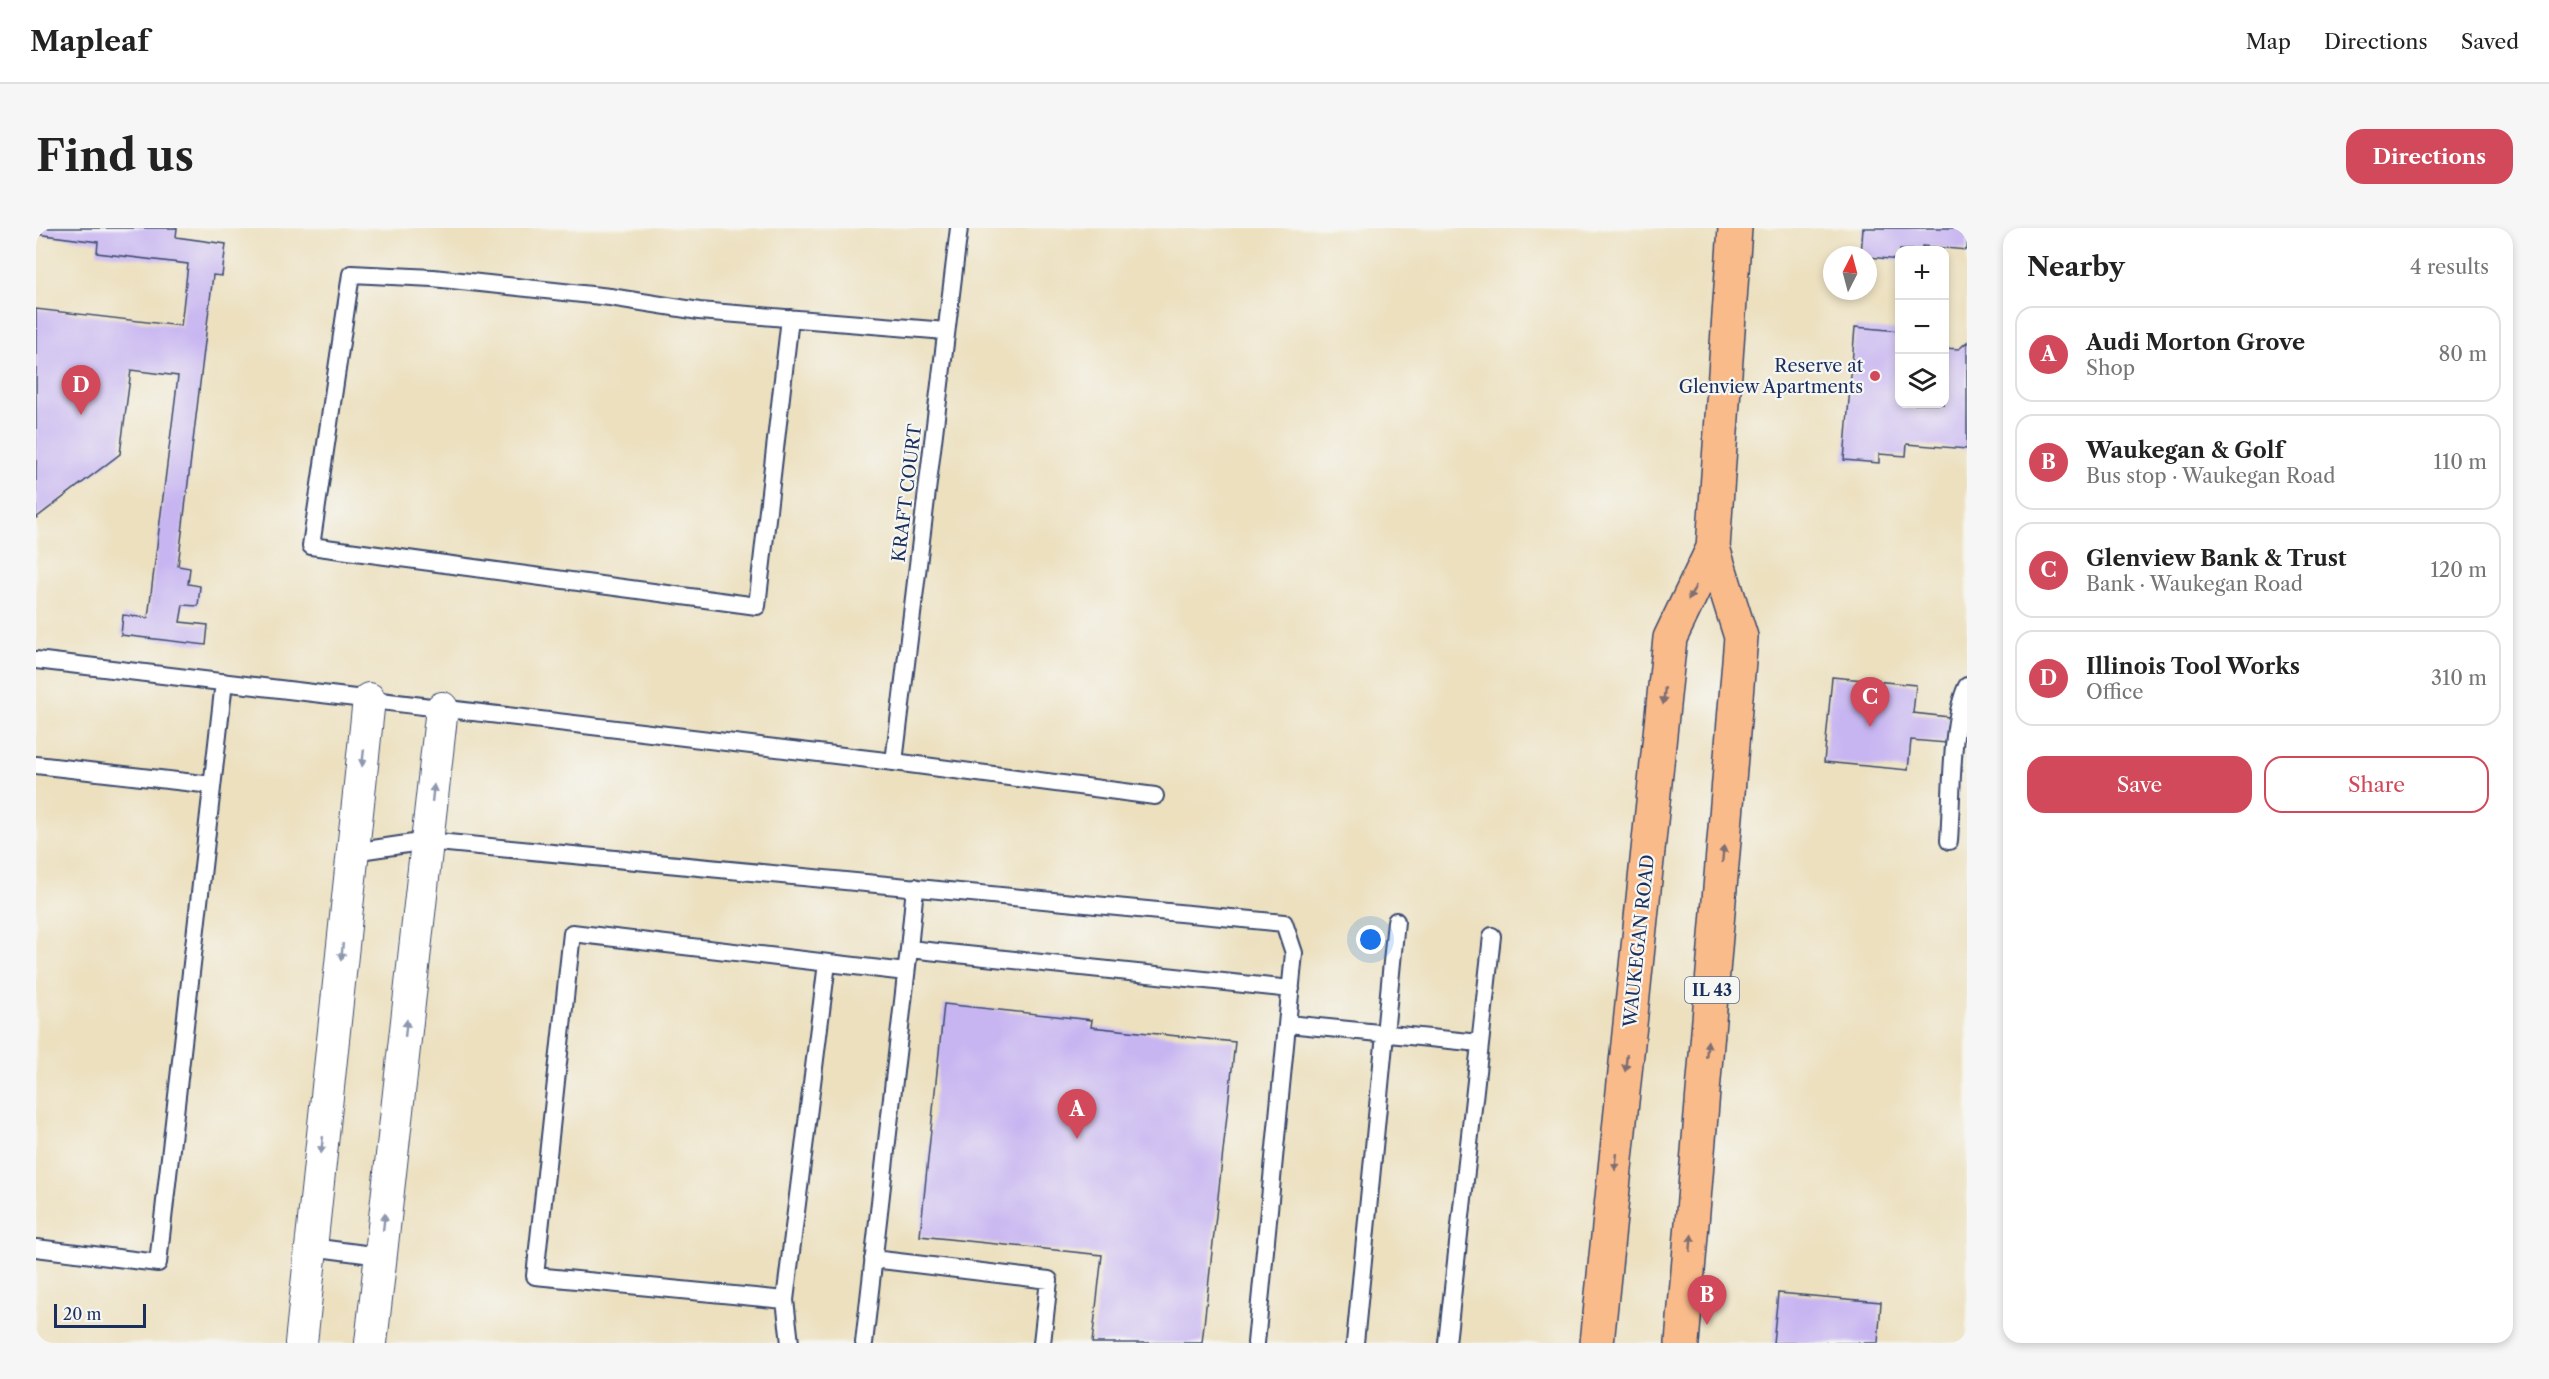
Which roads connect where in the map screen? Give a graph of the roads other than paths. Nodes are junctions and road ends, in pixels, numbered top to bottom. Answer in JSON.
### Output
{"nodes":[{"id":1,"x":959,"y":228,"type":"edge"},
{"id":2,"x":1735,"y":228,"type":"edge"},
{"id":3,"x":790,"y":318,"type":"junction"},
{"id":4,"x":946,"y":331,"type":"junction"},
{"id":5,"x":1713,"y":548,"type":"junction"},
{"id":6,"x":36,"y":660,"type":"edge"},
{"id":7,"x":224,"y":682,"type":"junction"},
{"id":8,"x":1967,"y":686,"type":"edge"},
{"id":9,"x":369,"y":699,"type":"junction"},
{"id":10,"x":442,"y":708,"type":"junction"},
{"id":11,"x":894,"y":762,"type":"junction"},
{"id":12,"x":36,"y":765,"type":"edge"},
{"id":13,"x":212,"y":785,"type":"junction"},
{"id":14,"x":1155,"y":796,"type":"dead end"},
{"id":15,"x":427,"y":841,"type":"junction"},
{"id":16,"x":1949,"y":841,"type":"dead end"},
{"id":17,"x":353,"y":852,"type":"junction"},
{"id":18,"x":915,"y":887,"type":"junction"},
{"id":19,"x":1396,"y":921,"type":"dead end"},
{"id":20,"x":1492,"y":936,"type":"dead end"},
{"id":21,"x":909,"y":949,"type":"junction"},
{"id":22,"x":827,"y":963,"type":"junction"},
{"id":23,"x":906,"y":972,"type":"junction"},
{"id":24,"x":1291,"y":989,"type":"junction"},
{"id":25,"x":1288,"y":1024,"type":"junction"},
{"id":26,"x":1386,"y":1034,"type":"junction"},
{"id":27,"x":1480,"y":1043,"type":"junction"},
{"id":28,"x":311,"y":1247,"type":"junction"},
{"id":29,"x":36,"y":1248,"type":"edge"},
{"id":30,"x":380,"y":1256,"type":"junction"},
{"id":31,"x":873,"y":1259,"type":"junction"},
{"id":32,"x":784,"y":1300,"type":"junction"},
{"id":33,"x":301,"y":1343,"type":"edge"},
{"id":34,"x":370,"y":1343,"type":"edge"},
{"id":35,"x":790,"y":1343,"type":"edge"},
{"id":36,"x":864,"y":1343,"type":"edge"},
{"id":37,"x":1042,"y":1343,"type":"edge"},
{"id":38,"x":1256,"y":1343,"type":"edge"},
{"id":39,"x":1355,"y":1343,"type":"edge"},
{"id":40,"x":1447,"y":1343,"type":"edge"},
{"id":41,"x":1596,"y":1343,"type":"edge"},
{"id":42,"x":1682,"y":1343,"type":"edge"}],
"edges":[{"from":1,"to":4,"type":"lane","name":"KRAFT COURT"},
{"from":2,"to":5,"type":"main road","name":"WAUKEGAN ROAD","number":"IL 43"},
{"from":3,"to":3,"type":"lane"},
{"from":3,"to":4,"type":"lane"},
{"from":4,"to":11,"type":"lane","name":"KRAFT COURT"},
{"from":5,"to":41,"type":"main road","name":"WAUKEGAN ROAD","number":"IL 43","one_way":true},
{"from":42,"to":5,"type":"main road","name":"WAUKEGAN ROAD","number":"IL 43","one_way":true},
{"from":6,"to":7,"type":"lane"},
{"from":7,"to":9,"type":"lane"},
{"from":7,"to":13,"type":"lane"},
{"from":8,"to":16,"type":"lane"},
{"from":9,"to":10,"type":"lane"},
{"from":9,"to":17,"type":"street","one_way":true},
{"from":10,"to":11,"type":"lane"},
{"from":15,"to":10,"type":"street","one_way":true},
{"from":11,"to":14,"type":"lane"},
{"from":12,"to":13,"type":"lane"},
{"from":13,"to":29,"type":"lane"},
{"from":15,"to":17,"type":"lane"},
{"from":15,"to":18,"type":"lane"},
{"from":30,"to":15,"type":"street","one_way":true},
{"from":17,"to":28,"type":"street","one_way":true},
{"from":18,"to":21,"type":"lane"},
{"from":18,"to":24,"type":"lane"},
{"from":19,"to":26,"type":"lane"},
{"from":20,"to":27,"type":"lane"},
{"from":21,"to":23,"type":"lane"},
{"from":21,"to":24,"type":"lane"},
{"from":22,"to":23,"type":"lane"},
{"from":22,"to":32,"type":"lane"},
{"from":22,"to":32,"type":"lane"},
{"from":23,"to":31,"type":"lane"},
{"from":24,"to":25,"type":"lane"},
{"from":25,"to":26,"type":"lane"},
{"from":25,"to":38,"type":"lane"},
{"from":26,"to":27,"type":"lane"},
{"from":26,"to":39,"type":"lane"},
{"from":27,"to":40,"type":"lane"},
{"from":28,"to":30,"type":"lane"},
{"from":28,"to":33,"type":"street"},
{"from":30,"to":34,"type":"street"},
{"from":31,"to":36,"type":"lane"},
{"from":31,"to":37,"type":"lane"},
{"from":32,"to":35,"type":"lane"}]}
